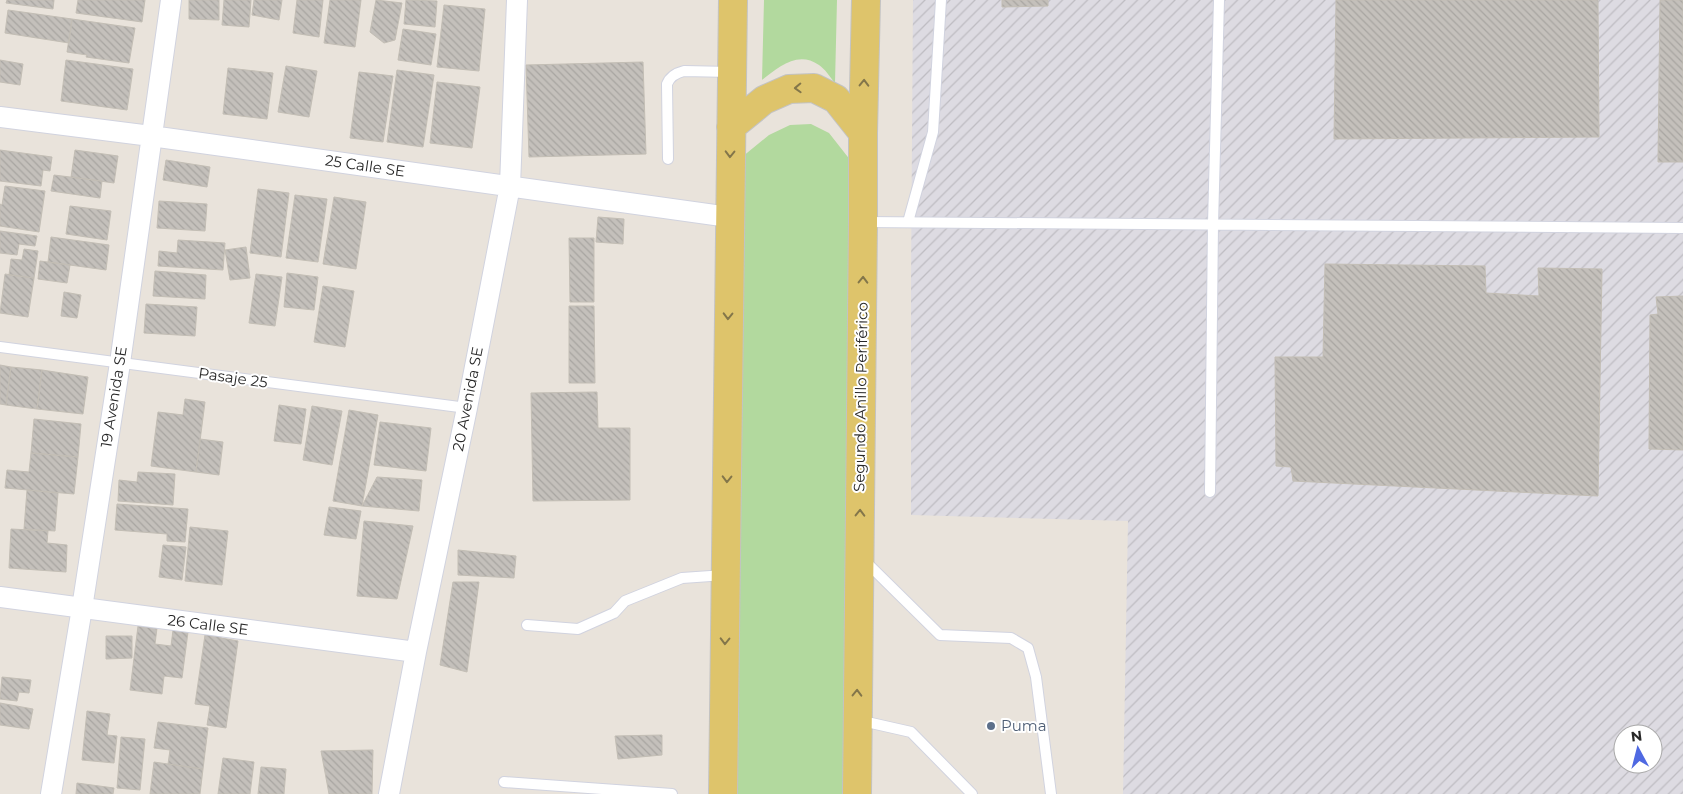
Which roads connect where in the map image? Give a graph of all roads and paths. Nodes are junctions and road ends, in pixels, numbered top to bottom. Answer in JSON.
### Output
{"nodes":[{"id":1,"x":171,"y":0,"type":"edge"},
{"id":2,"x":517,"y":0,"type":"edge"},
{"id":3,"x":733,"y":0,"type":"edge"},
{"id":4,"x":866,"y":0,"type":"edge"},
{"id":5,"x":941,"y":0,"type":"edge"},
{"id":6,"x":1219,"y":0,"type":"edge"},
{"id":7,"x":732,"y":72,"type":"junction"},
{"id":8,"x":0,"y":117,"type":"edge"},
{"id":9,"x":731,"y":127,"type":"junction"},
{"id":10,"x":863,"y":133,"type":"junction"},
{"id":11,"x":151,"y":136,"type":"junction"},
{"id":12,"x":668,"y":159,"type":"dead end"},
{"id":13,"x":510,"y":186,"type":"junction"},
{"id":14,"x":729,"y":217,"type":"junction"},
{"id":15,"x":863,"y":222,"type":"junction"},
{"id":16,"x":908,"y":222,"type":"junction"},
{"id":17,"x":1214,"y":224,"type":"junction"},
{"id":18,"x":1683,"y":228,"type":"edge"},
{"id":19,"x":0,"y":347,"type":"edge"},
{"id":20,"x":120,"y":362,"type":"junction"},
{"id":21,"x":467,"y":408,"type":"junction"},
{"id":22,"x":1210,"y":492,"type":"dead end"},
{"id":23,"x":859,"y":555,"type":"junction"},
{"id":24,"x":726,"y":575,"type":"junction"},
{"id":25,"x":0,"y":597,"type":"edge"},
{"id":26,"x":82,"y":608,"type":"junction"},
{"id":27,"x":526,"y":626,"type":"dead end"},
{"id":28,"x":416,"y":652,"type":"junction"},
{"id":29,"x":857,"y":722,"type":"junction"},
{"id":30,"x":724,"y":763,"type":"junction"},
{"id":31,"x":504,"y":782,"type":"dead end"},
{"id":32,"x":51,"y":794,"type":"edge"},
{"id":33,"x":389,"y":794,"type":"edge"},
{"id":34,"x":672,"y":794,"type":"edge"},
{"id":35,"x":709,"y":794,"type":"edge"},
{"id":36,"x":723,"y":794,"type":"edge"},
{"id":37,"x":856,"y":794,"type":"edge"},
{"id":38,"x":872,"y":794,"type":"edge"},
{"id":39,"x":972,"y":794,"type":"edge"},
{"id":40,"x":1051,"y":794,"type":"edge"}],
"edges":[{"from":1,"to":11,"type":"street","name":"19 Avenida SE"},
{"from":2,"to":13,"type":"street","name":"20 Avenida SE"},
{"from":3,"to":7,"type":"main road"},
{"from":10,"to":4,"type":"main road","name":"Segundo Anillo Periférico","one_way":true},
{"from":5,"to":16,"type":"lane"},
{"from":6,"to":17,"type":"lane"},
{"from":7,"to":9,"type":"main road"},
{"from":7,"to":12,"type":"lane"},
{"from":8,"to":11,"type":"street","name":"25 Calle SE"},
{"from":10,"to":9,"type":"main road","one_way":true},
{"from":9,"to":14,"type":"main road","one_way":true},
{"from":10,"to":15,"type":"main road","name":"Segundo Anillo Periférico"},
{"from":11,"to":13,"type":"street","name":"25 Calle SE"},
{"from":11,"to":20,"type":"street","name":"19 Avenida SE"},
{"from":13,"to":14,"type":"street","name":"25 Calle SE"},
{"from":13,"to":21,"type":"street","name":"20 Avenida SE"},
{"from":14,"to":24,"type":"main road","one_way":true},
{"from":15,"to":16,"type":"lane"},
{"from":23,"to":15,"type":"main road","name":"Segundo Anillo Periférico","one_way":true},
{"from":16,"to":17,"type":"lane"},
{"from":17,"to":18,"type":"lane"},
{"from":17,"to":22,"type":"lane"},
{"from":19,"to":20,"type":"lane","name":"Pasaje 25"},
{"from":20,"to":21,"type":"lane","name":"Pasaje 25"},
{"from":20,"to":26,"type":"street","name":"19 Avenida SE"},
{"from":21,"to":28,"type":"street","name":"20 Avenida SE"},
{"from":29,"to":23,"type":"main road","name":"Segundo Anillo Periférico","one_way":true},
{"from":23,"to":40,"type":"lane"},
{"from":24,"to":27,"type":"lane"},
{"from":24,"to":30,"type":"main road","one_way":true},
{"from":25,"to":26,"type":"street","name":"26 Calle SE"},
{"from":26,"to":28,"type":"street","name":"26 Calle SE"},
{"from":26,"to":32,"type":"street","name":"19 Avenida SE"},
{"from":28,"to":33,"type":"street","name":"20 Avenida SE"},
{"from":29,"to":37,"type":"main road","name":"Segundo Anillo Periférico"},
{"from":29,"to":38,"type":"main road"},
{"from":29,"to":39,"type":"lane"},
{"from":30,"to":35,"type":"main road"},
{"from":30,"to":36,"type":"main road"},
{"from":31,"to":34,"type":"lane"}]}
